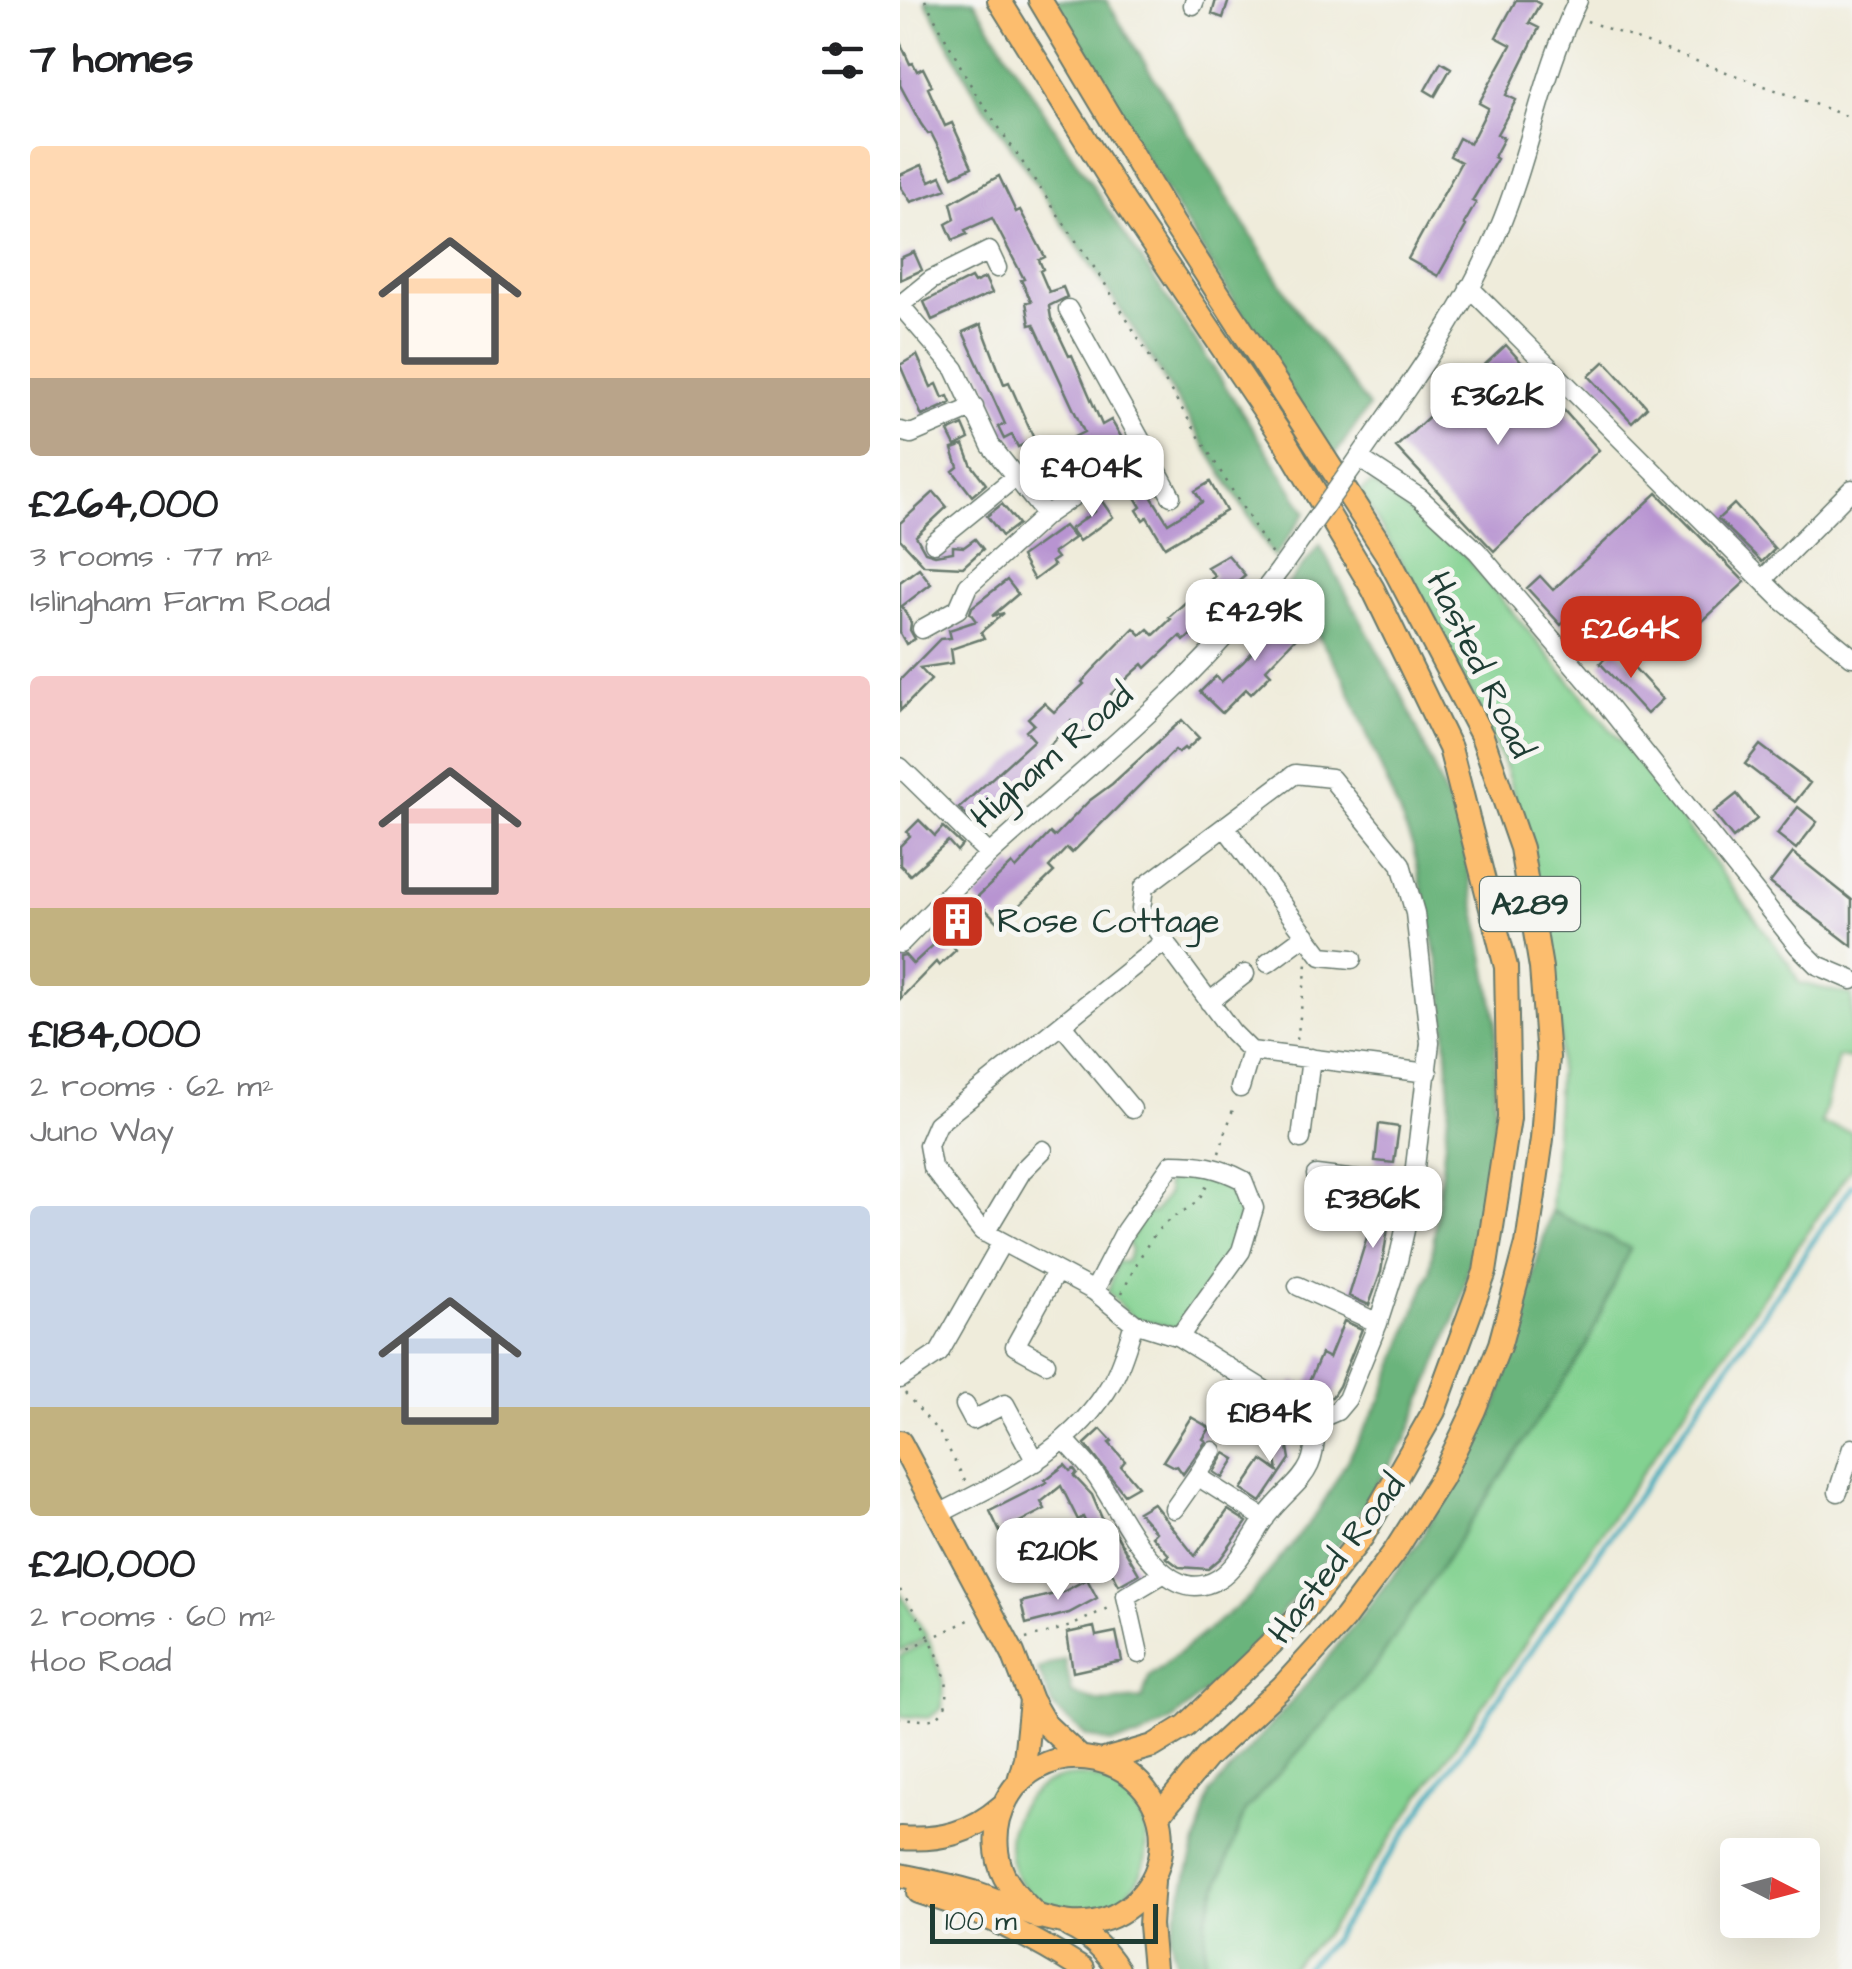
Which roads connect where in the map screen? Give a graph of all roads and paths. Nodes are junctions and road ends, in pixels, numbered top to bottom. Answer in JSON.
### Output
{"nodes":[{"id":1,"x":924,"y":0,"type":"edge"},
{"id":2,"x":999,"y":0,"type":"edge"},
{"id":3,"x":1040,"y":0,"type":"edge"},
{"id":4,"x":1572,"y":6,"type":"edge"},
{"id":5,"x":1852,"y":118,"type":"edge"},
{"id":6,"x":990,"y":252,"type":"dead end"},
{"id":7,"x":1469,"y":288,"type":"junction"},
{"id":8,"x":900,"y":305,"type":"edge"},
{"id":9,"x":1068,"y":309,"type":"dead end"},
{"id":10,"x":974,"y":407,"type":"junction"},
{"id":11,"x":900,"y":431,"type":"edge"},
{"id":12,"x":1148,"y":455,"type":"junction"},
{"id":13,"x":1356,"y":462,"type":"junction"},
{"id":14,"x":1014,"y":478,"type":"junction"},
{"id":15,"x":1852,"y":490,"type":"edge"},
{"id":16,"x":1171,"y":496,"type":"dead end"},
{"id":17,"x":1046,"y":515,"type":"junction"},
{"id":18,"x":934,"y":544,"type":"dead end"},
{"id":19,"x":1280,"y":568,"type":"junction"},
{"id":20,"x":1762,"y":580,"type":"junction"},
{"id":21,"x":922,"y":629,"type":"dead end"},
{"id":22,"x":1852,"y":657,"type":"edge"},
{"id":23,"x":900,"y":767,"type":"edge"},
{"id":24,"x":1226,"y":827,"type":"junction"},
{"id":25,"x":989,"y":854,"type":"junction"},
{"id":26,"x":1164,"y":942,"type":"junction"},
{"id":27,"x":900,"y":944,"type":"edge"},
{"id":28,"x":1312,"y":944,"type":"junction"},
{"id":29,"x":1352,"y":958,"type":"dead end"},
{"id":30,"x":1268,"y":963,"type":"dead end"},
{"id":31,"x":1245,"y":974,"type":"dead end"},
{"id":32,"x":1852,"y":980,"type":"edge"},
{"id":33,"x":1209,"y":1002,"type":"junction"},
{"id":34,"x":1062,"y":1025,"type":"junction"},
{"id":35,"x":1251,"y":1051,"type":"junction"},
{"id":36,"x":1302,"y":1058,"type":"junction"},
{"id":37,"x":1428,"y":1074,"type":"junction"},
{"id":38,"x":1240,"y":1088,"type":"joint"},
{"id":39,"x":1132,"y":1108,"type":"dead end"},
{"id":40,"x":1301,"y":1139,"type":"dead end"},
{"id":41,"x":1043,"y":1150,"type":"dead end"},
{"id":42,"x":1215,"y":1163,"type":"junction"},
{"id":43,"x":1316,"y":1175,"type":"dead end"},
{"id":44,"x":1413,"y":1187,"type":"junction"},
{"id":45,"x":993,"y":1238,"type":"junction"},
{"id":46,"x":1056,"y":1272,"type":"junction"},
{"id":47,"x":1298,"y":1286,"type":"dead end"},
{"id":48,"x":1094,"y":1291,"type":"junction"},
{"id":49,"x":1114,"y":1307,"type":"junction"},
{"id":50,"x":1134,"y":1323,"type":"junction"},
{"id":51,"x":1378,"y":1323,"type":"junction"},
{"id":52,"x":1179,"y":1337,"type":"junction"},
{"id":53,"x":1046,"y":1363,"type":"dead end"},
{"id":54,"x":900,"y":1378,"type":"edge"},
{"id":55,"x":900,"y":1388,"type":"edge"},
{"id":56,"x":965,"y":1405,"type":"dead end"},
{"id":57,"x":1314,"y":1420,"type":"junction"},
{"id":58,"x":900,"y":1442,"type":"edge"},
{"id":59,"x":1066,"y":1442,"type":"junction"},
{"id":60,"x":1852,"y":1448,"type":"edge"},
{"id":61,"x":1213,"y":1450,"type":"dead end"},
{"id":62,"x":1036,"y":1462,"type":"junction"},
{"id":63,"x":1197,"y":1476,"type":"junction"},
{"id":64,"x":1838,"y":1492,"type":"dead end"},
{"id":65,"x":973,"y":1496,"type":"junction"},
{"id":66,"x":1174,"y":1509,"type":"dead end"},
{"id":67,"x":939,"y":1514,"type":"junction"},
{"id":68,"x":1265,"y":1519,"type":"junction"},
{"id":69,"x":1107,"y":1528,"type":"junction"},
{"id":70,"x":1042,"y":1563,"type":"dead end"},
{"id":71,"x":1163,"y":1574,"type":"junction"},
{"id":72,"x":900,"y":1590,"type":"edge"},
{"id":73,"x":1126,"y":1596,"type":"junction"},
{"id":74,"x":973,"y":1620,"type":"dead end"},
{"id":75,"x":930,"y":1638,"type":"junction"},
{"id":76,"x":1015,"y":1642,"type":"dead end"},
{"id":77,"x":900,"y":1653,"type":"edge"},
{"id":78,"x":1139,"y":1654,"type":"dead end"},
{"id":79,"x":1031,"y":1700,"type":"junction"},
{"id":80,"x":900,"y":1718,"type":"edge"},
{"id":81,"x":1079,"y":1756,"type":"junction"},
{"id":82,"x":1104,"y":1760,"type":"junction"},
{"id":83,"x":1018,"y":1784,"type":"junction"},
{"id":84,"x":1003,"y":1805,"type":"junction"},
{"id":85,"x":1159,"y":1816,"type":"junction"},
{"id":86,"x":900,"y":1838,"type":"edge"},
{"id":87,"x":900,"y":1874,"type":"edge"},
{"id":88,"x":1154,"y":1878,"type":"junction"},
{"id":89,"x":900,"y":1887,"type":"edge"},
{"id":90,"x":1050,"y":1920,"type":"junction"},
{"id":91,"x":1082,"y":1969,"type":"edge"},
{"id":92,"x":1117,"y":1969,"type":"edge"},
{"id":93,"x":1154,"y":1969,"type":"edge"}],
"edges":[{"from":1,"to":19,"type":"path"},
{"from":2,"to":82,"type":"main road","name":"Hasted Road","number":"A289"},
{"from":3,"to":85,"type":"main road","name":"Hasted Road","number":"A289"},
{"from":4,"to":5,"type":"path"},
{"from":4,"to":7,"type":"street"},
{"from":6,"to":8,"type":"street"},
{"from":7,"to":13,"type":"street"},
{"from":7,"to":20,"type":"street"},
{"from":8,"to":10,"type":"street"},
{"from":9,"to":12,"type":"street"},
{"from":10,"to":11,"type":"street"},
{"from":10,"to":14,"type":"street"},
{"from":12,"to":16,"type":"street"},
{"from":12,"to":17,"type":"street"},
{"from":13,"to":19,"type":"street","name":"Higham Road","bridge":true},
{"from":13,"to":32,"type":"street"},
{"from":14,"to":17,"type":"street"},
{"from":14,"to":18,"type":"street"},
{"from":15,"to":20,"type":"street"},
{"from":17,"to":21,"type":"street"},
{"from":19,"to":25,"type":"street","name":"Higham Road"},
{"from":20,"to":22,"type":"street"},
{"from":23,"to":25,"type":"street"},
{"from":24,"to":26,"type":"street"},
{"from":24,"to":28,"type":"street"},
{"from":24,"to":37,"type":"street"},
{"from":25,"to":27,"type":"street","name":"Higham Road"},
{"from":26,"to":33,"type":"street"},
{"from":26,"to":34,"type":"street"},
{"from":28,"to":29,"type":"street"},
{"from":28,"to":30,"type":"street"},
{"from":28,"to":36,"type":"path"},
{"from":31,"to":33,"type":"street"},
{"from":33,"to":35,"type":"street"},
{"from":34,"to":39,"type":"street"},
{"from":34,"to":45,"type":"street"},
{"from":35,"to":36,"type":"street"},
{"from":35,"to":38,"type":"street"},
{"from":36,"to":37,"type":"street"},
{"from":36,"to":40,"type":"street"},
{"from":37,"to":44,"type":"street"},
{"from":38,"to":42,"type":"path"},
{"from":41,"to":45,"type":"street"},
{"from":42,"to":48,"type":"street"},
{"from":42,"to":49,"type":"path"},
{"from":42,"to":52,"type":"street"},
{"from":43,"to":44,"type":"street"},
{"from":44,"to":51,"type":"street"},
{"from":45,"to":46,"type":"street"},
{"from":45,"to":54,"type":"street"},
{"from":46,"to":48,"type":"street"},
{"from":46,"to":53,"type":"street"},
{"from":47,"to":51,"type":"street"},
{"from":48,"to":49,"type":"street"},
{"from":49,"to":50,"type":"street"},
{"from":50,"to":52,"type":"street"},
{"from":50,"to":59,"type":"street"},
{"from":51,"to":57,"type":"street"},
{"from":52,"to":57,"type":"street"},
{"from":55,"to":65,"type":"path"},
{"from":56,"to":62,"type":"street"},
{"from":57,"to":68,"type":"street"},
{"from":58,"to":67,"type":"main road"},
{"from":59,"to":62,"type":"street"},
{"from":59,"to":69,"type":"street"},
{"from":60,"to":64,"type":"street"},
{"from":61,"to":63,"type":"street"},
{"from":62,"to":65,"type":"street"},
{"from":63,"to":66,"type":"street"},
{"from":63,"to":68,"type":"street"},
{"from":65,"to":67,"type":"street"},
{"from":67,"to":79,"type":"main road"},
{"from":68,"to":71,"type":"street"},
{"from":69,"to":70,"type":"street"},
{"from":69,"to":71,"type":"street"},
{"from":71,"to":73,"type":"street"},
{"from":72,"to":75,"type":"path"},
{"from":73,"to":76,"type":"path"},
{"from":73,"to":78,"type":"street"},
{"from":74,"to":75,"type":"path"},
{"from":75,"to":77,"type":"path"},
{"from":75,"to":80,"type":"path"},
{"from":79,"to":81,"type":"main road"},
{"from":79,"to":83,"type":"main road"},
{"from":81,"to":82,"type":"main road"},
{"from":81,"to":83,"type":"main road"},
{"from":82,"to":85,"type":"main road"},
{"from":83,"to":84,"type":"main road"},
{"from":84,"to":86,"type":"main road"},
{"from":84,"to":90,"type":"main road"},
{"from":85,"to":88,"type":"main road"},
{"from":87,"to":90,"type":"main road"},
{"from":88,"to":90,"type":"main road"},
{"from":88,"to":93,"type":"main road"},
{"from":89,"to":91,"type":"main road"},
{"from":90,"to":92,"type":"main road"}]}
